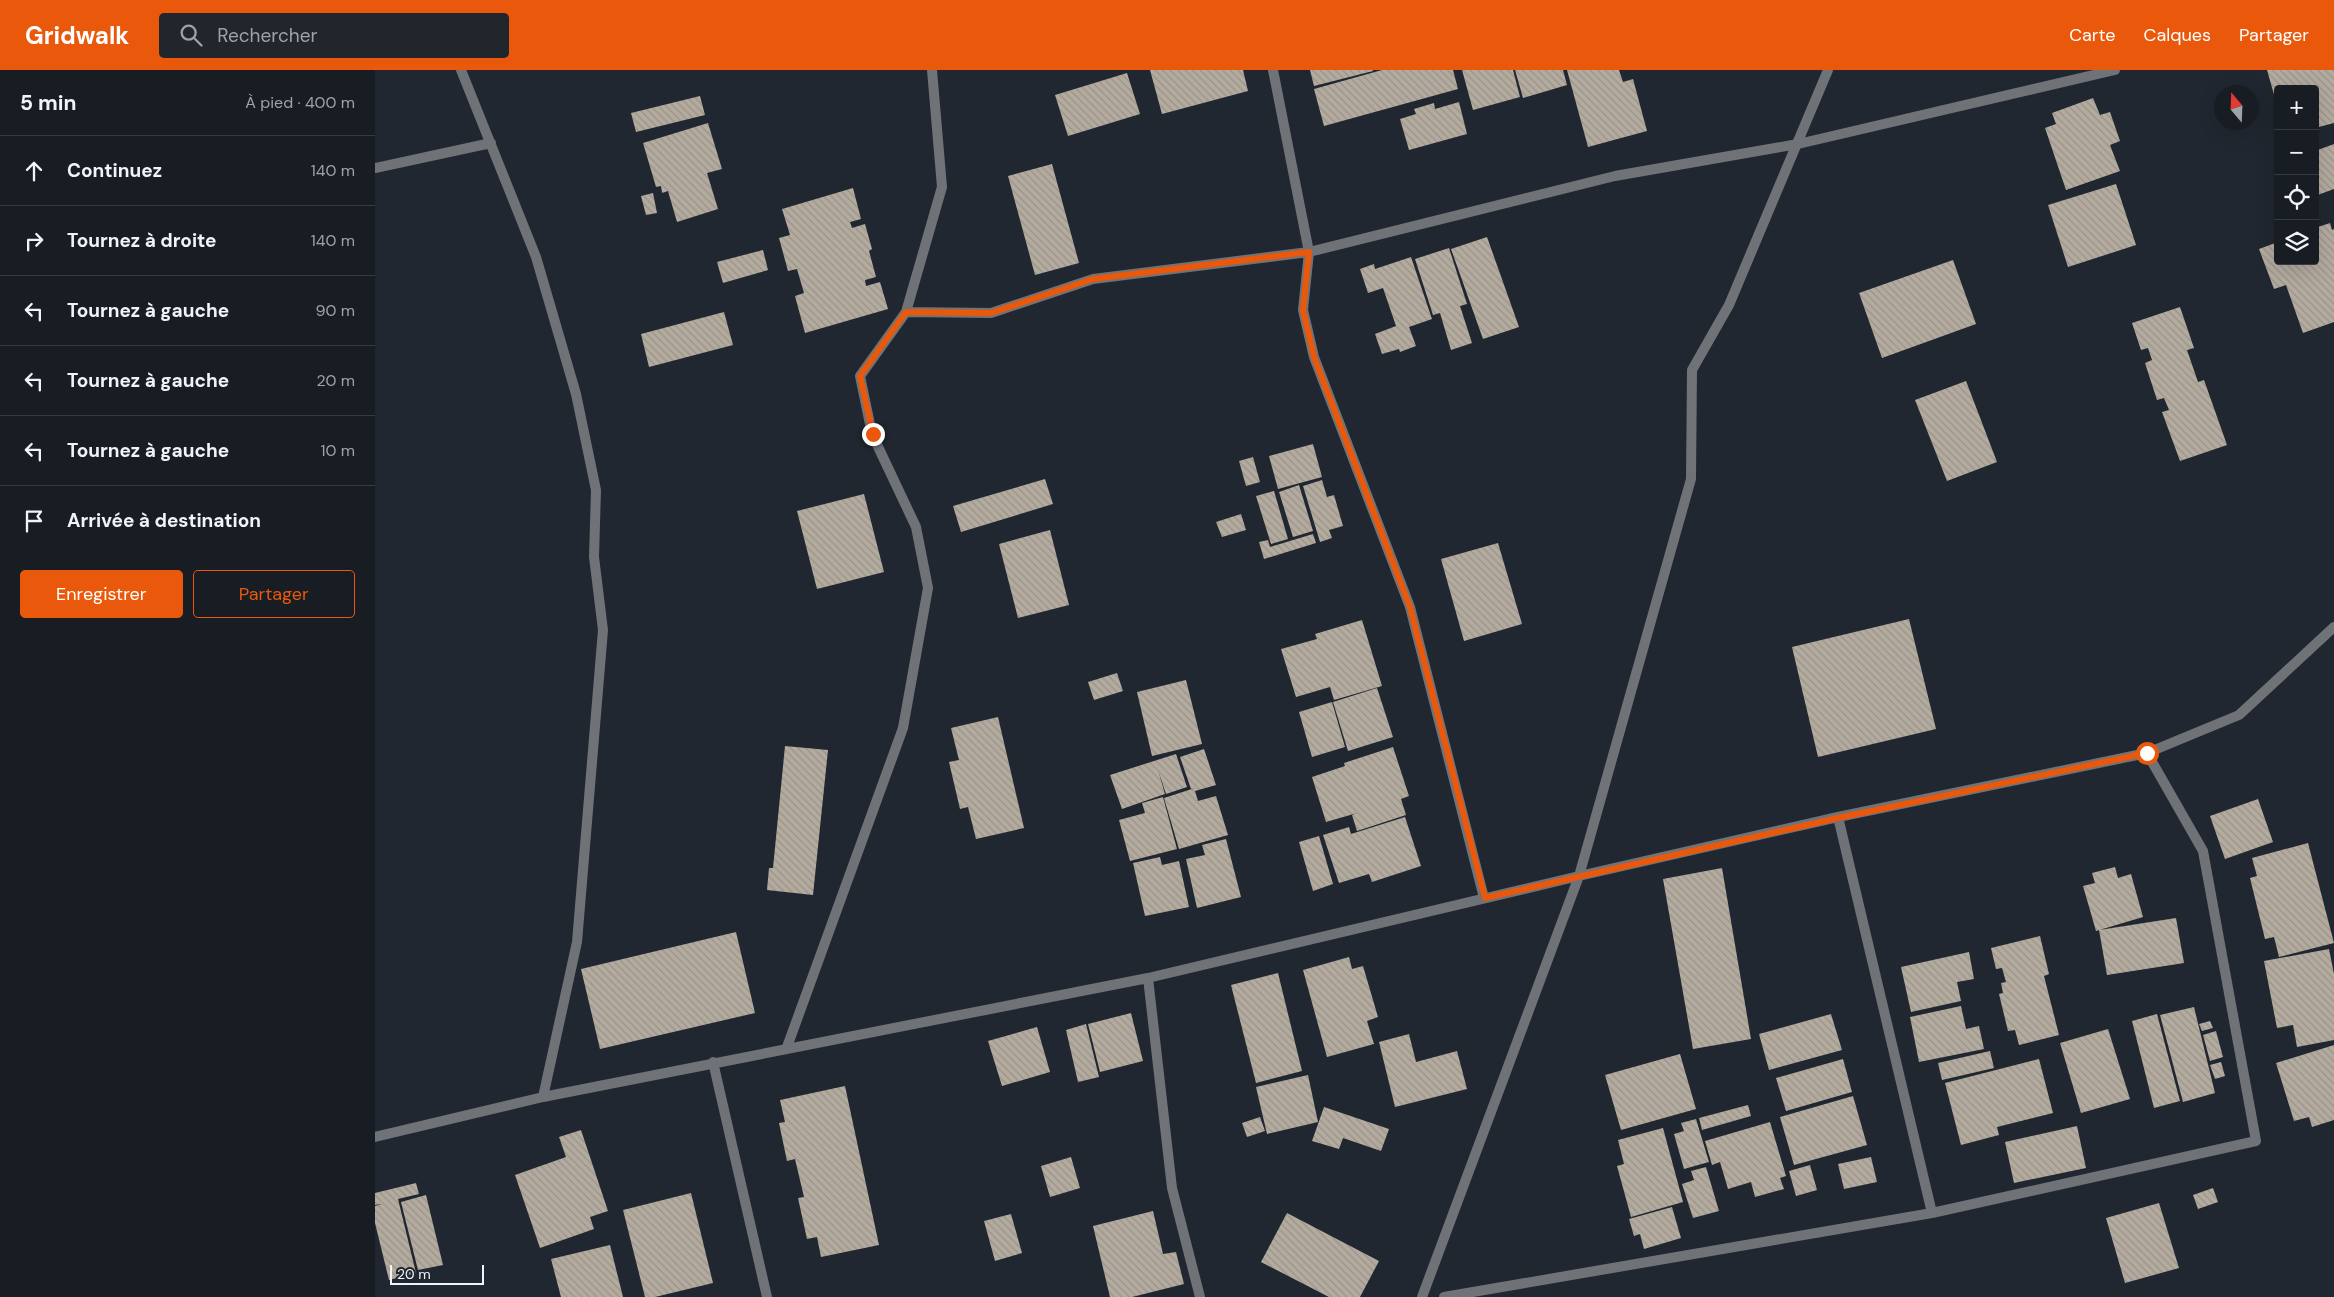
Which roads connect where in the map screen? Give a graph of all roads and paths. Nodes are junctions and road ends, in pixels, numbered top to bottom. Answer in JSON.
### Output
{"nodes":[{"id":1,"x":461,"y":70,"type":"edge"},
{"id":2,"x":932,"y":70,"type":"edge"},
{"id":3,"x":1273,"y":70,"type":"edge"},
{"id":4,"x":1828,"y":70,"type":"edge"},
{"id":5,"x":2115,"y":70,"type":"edge"},
{"id":6,"x":491,"y":143,"type":"junction"},
{"id":7,"x":1798,"y":144,"type":"junction"},
{"id":8,"x":375,"y":168,"type":"edge"},
{"id":9,"x":1309,"y":252,"type":"junction"},
{"id":10,"x":906,"y":312,"type":"junction"},
{"id":11,"x":2334,"y":627,"type":"edge"},
{"id":12,"x":2147,"y":753,"type":"junction"},
{"id":13,"x":1838,"y":818,"type":"junction"},
{"id":14,"x":1579,"y":876,"type":"junction"},
{"id":15,"x":1485,"y":898,"type":"junction"},
{"id":16,"x":1148,"y":978,"type":"junction"},
{"id":17,"x":787,"y":1047,"type":"junction"},
{"id":18,"x":713,"y":1062,"type":"junction"},
{"id":19,"x":543,"y":1097,"type":"junction"},
{"id":20,"x":375,"y":1138,"type":"edge"},
{"id":21,"x":1932,"y":1213,"type":"junction"},
{"id":22,"x":767,"y":1297,"type":"edge"},
{"id":23,"x":1200,"y":1297,"type":"edge"},
{"id":24,"x":1422,"y":1297,"type":"edge"},
{"id":25,"x":1444,"y":1297,"type":"edge"}],
"edges":[{"from":1,"to":6,"type":"street"},
{"from":2,"to":10,"type":"street"},
{"from":3,"to":9,"type":"street"},
{"from":4,"to":7,"type":"street"},
{"from":5,"to":7,"type":"street"},
{"from":6,"to":8,"type":"street"},
{"from":6,"to":19,"type":"street"},
{"from":7,"to":9,"type":"street"},
{"from":7,"to":14,"type":"street"},
{"from":9,"to":10,"type":"street"},
{"from":9,"to":15,"type":"street"},
{"from":10,"to":17,"type":"street"},
{"from":11,"to":12,"type":"street"},
{"from":12,"to":13,"type":"street"},
{"from":12,"to":21,"type":"street"},
{"from":13,"to":14,"type":"street"},
{"from":13,"to":21,"type":"street"},
{"from":14,"to":15,"type":"street"},
{"from":14,"to":24,"type":"street"},
{"from":15,"to":16,"type":"street"},
{"from":16,"to":17,"type":"street"},
{"from":16,"to":23,"type":"street"},
{"from":17,"to":18,"type":"street"},
{"from":18,"to":19,"type":"street"},
{"from":18,"to":22,"type":"street"},
{"from":19,"to":20,"type":"street"},
{"from":21,"to":25,"type":"street"}]}
